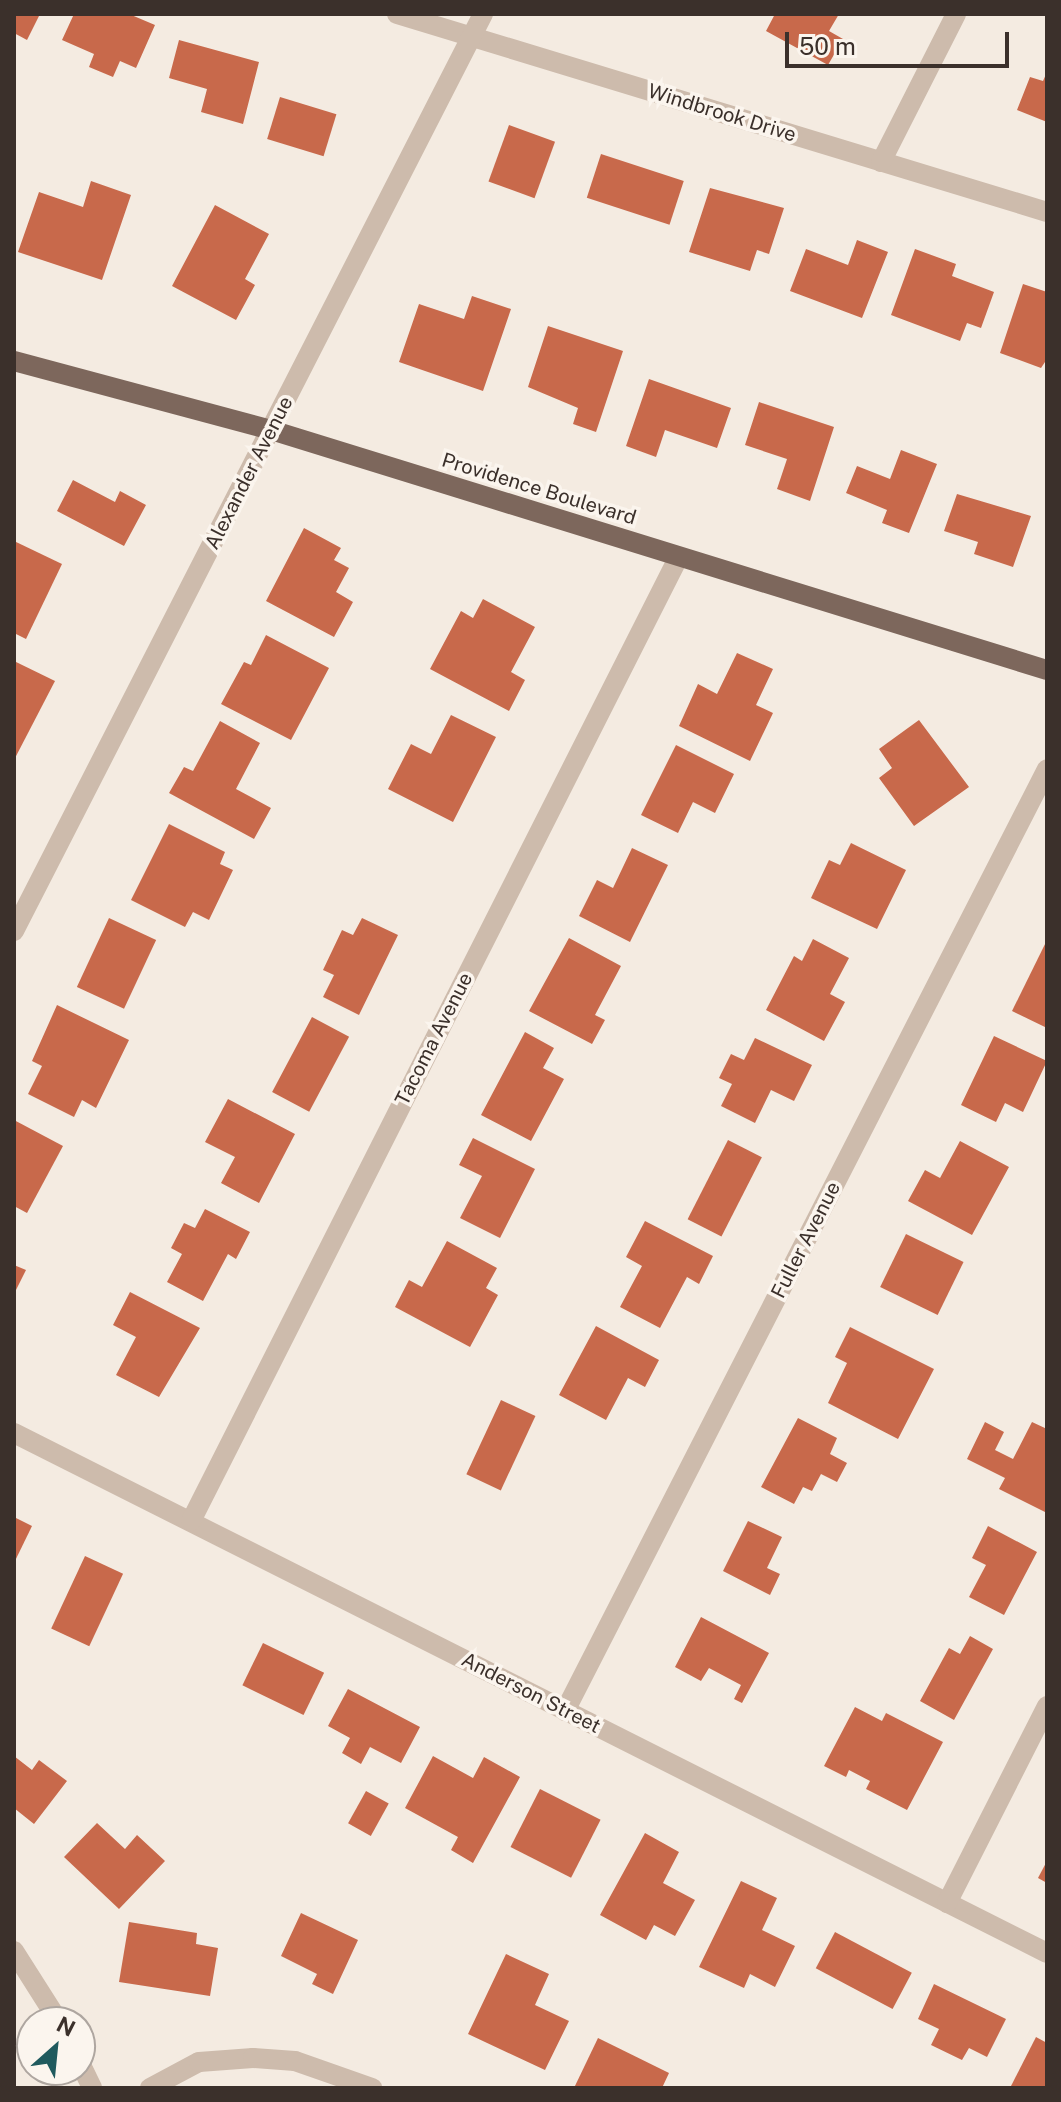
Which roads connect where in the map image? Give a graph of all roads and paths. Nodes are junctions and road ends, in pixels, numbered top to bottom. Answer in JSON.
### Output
{"nodes":[{"id":1,"x":397,"y":14,"type":"edge"},
{"id":2,"x":483,"y":14,"type":"edge"},
{"id":3,"x":956,"y":14,"type":"edge"},
{"id":4,"x":471,"y":36,"type":"junction"},
{"id":5,"x":881,"y":162,"type":"junction"},
{"id":6,"x":1047,"y":212,"type":"edge"},
{"id":7,"x":14,"y":361,"type":"edge"},
{"id":8,"x":271,"y":430,"type":"junction"},
{"id":9,"x":678,"y":558,"type":"junction"},
{"id":10,"x":1047,"y":670,"type":"edge"},
{"id":11,"x":1047,"y":769,"type":"edge"},
{"id":12,"x":14,"y":931,"type":"edge"},
{"id":13,"x":14,"y":1433,"type":"edge"},
{"id":14,"x":191,"y":1521,"type":"junction"},
{"id":15,"x":1047,"y":1706,"type":"edge"},
{"id":16,"x":565,"y":1711,"type":"junction"},
{"id":17,"x":947,"y":1903,"type":"junction"},
{"id":18,"x":14,"y":1951,"type":"edge"},
{"id":19,"x":1047,"y":1953,"type":"edge"},
{"id":20,"x":49,"y":2006,"type":"edge"},
{"id":21,"x":150,"y":2088,"type":"edge"},
{"id":22,"x":372,"y":2088,"type":"edge"}],
"edges":[{"from":1,"to":4,"type":"street","name":"Windbrook Drive"},
{"from":2,"to":4,"type":"street","name":"Alexander Avenue"},
{"from":3,"to":5,"type":"street"},
{"from":4,"to":5,"type":"street","name":"Windbrook Drive"},
{"from":4,"to":8,"type":"street","name":"Alexander Avenue"},
{"from":5,"to":6,"type":"street","name":"Windbrook Drive"},
{"from":7,"to":8,"type":"main road","name":"Providence Boulevard"},
{"from":8,"to":9,"type":"main road","name":"Providence Boulevard"},
{"from":8,"to":12,"type":"street","name":"Alexander Avenue"},
{"from":9,"to":10,"type":"main road","name":"Providence Boulevard"},
{"from":9,"to":14,"type":"street","name":"Tacoma Avenue"},
{"from":11,"to":16,"type":"street","name":"Fuller Avenue"},
{"from":13,"to":14,"type":"street","name":"Anderson Street"},
{"from":14,"to":16,"type":"street","name":"Anderson Street"},
{"from":15,"to":17,"type":"street"},
{"from":16,"to":17,"type":"street","name":"Anderson Street"},
{"from":17,"to":19,"type":"street","name":"Anderson Street"},
{"from":18,"to":20,"type":"street"},
{"from":21,"to":22,"type":"street"}]}
